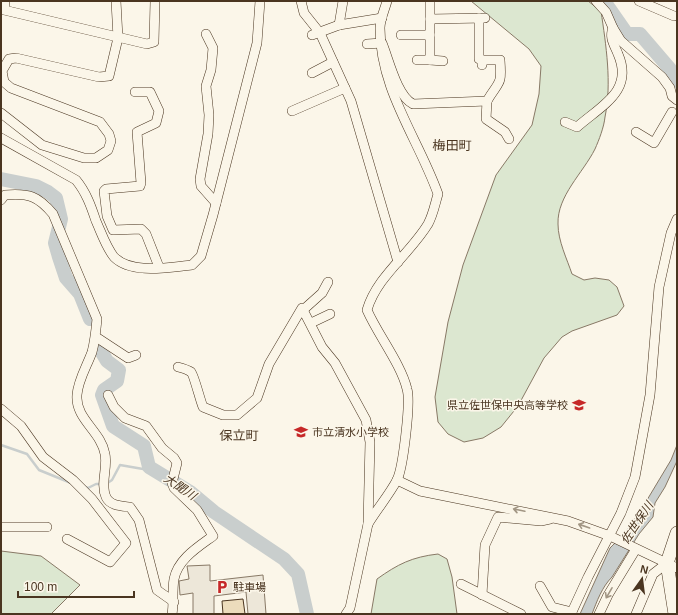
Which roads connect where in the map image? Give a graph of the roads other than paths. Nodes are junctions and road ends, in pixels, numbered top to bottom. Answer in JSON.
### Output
{"nodes":[{"id":1,"x":5,"y":1,"type":"edge"},
{"id":2,"x":116,"y":1,"type":"edge"},
{"id":3,"x":155,"y":1,"type":"edge"},
{"id":4,"x":260,"y":1,"type":"edge"},
{"id":5,"x":301,"y":1,"type":"edge"},
{"id":6,"x":343,"y":1,"type":"edge"},
{"id":7,"x":387,"y":1,"type":"edge"},
{"id":8,"x":430,"y":1,"type":"edge"},
{"id":9,"x":596,"y":1,"type":"edge"},
{"id":10,"x":639,"y":1,"type":"edge"},
{"id":11,"x":674,"y":16,"type":"dead end"},
{"id":12,"x":382,"y":18,"type":"junction"},
{"id":13,"x":430,"y":19,"type":"junction"},
{"id":14,"x":339,"y":25,"type":"junction"},
{"id":15,"x":613,"y":28,"type":"junction"},
{"id":16,"x":405,"y":32,"type":"dead end"},
{"id":17,"x":206,"y":34,"type":"dead end"},
{"id":18,"x":316,"y":34,"type":"junction"},
{"id":19,"x":430,"y":35,"type":"junction"},
{"id":20,"x":118,"y":38,"type":"junction"},
{"id":21,"x":382,"y":43,"type":"junction"},
{"id":22,"x":367,"y":44,"type":"dead end"},
{"id":23,"x":417,"y":60,"type":"dead end"},
{"id":24,"x":430,"y":60,"type":"junction"},
{"id":25,"x":443,"y":61,"type":"dead end"},
{"id":26,"x":333,"y":62,"type":"junction"},
{"id":27,"x":312,"y":73,"type":"dead end"},
{"id":28,"x":345,"y":88,"type":"junction"},
{"id":29,"x":135,"y":92,"type":"dead end"},
{"id":30,"x":675,"y":98,"type":"edge"},
{"id":31,"x":487,"y":101,"type":"junction"},
{"id":32,"x":292,"y":111,"type":"dead end"},
{"id":33,"x":1,"y":113,"type":"edge"},
{"id":34,"x":566,"y":122,"type":"dead end"},
{"id":35,"x":636,"y":132,"type":"dead end"},
{"id":36,"x":1,"y":138,"type":"edge"},
{"id":37,"x":509,"y":139,"type":"dead end"},
{"id":38,"x":1,"y":200,"type":"edge"},
{"id":39,"x":216,"y":203,"type":"junction"},
{"id":40,"x":677,"y":218,"type":"edge"},
{"id":41,"x":398,"y":262,"type":"junction"},
{"id":42,"x":159,"y":267,"type":"junction"},
{"id":43,"x":328,"y":282,"type":"dead end"},
{"id":44,"x":303,"y":310,"type":"junction"},
{"id":45,"x":330,"y":314,"type":"dead end"},
{"id":46,"x":311,"y":323,"type":"junction"},
{"id":47,"x":96,"y":337,"type":"junction"},
{"id":48,"x":132,"y":356,"type":"dead end"},
{"id":49,"x":178,"y":367,"type":"dead end"},
{"id":50,"x":108,"y":395,"type":"dead end"},
{"id":51,"x":1,"y":409,"type":"edge"},
{"id":52,"x":397,"y":480,"type":"junction"},
{"id":53,"x":557,"y":518,"type":"junction"},
{"id":54,"x":368,"y":524,"type":"junction"},
{"id":55,"x":1,"y":527,"type":"edge"},
{"id":56,"x":46,"y":527,"type":"dead end"},
{"id":57,"x":677,"y":533,"type":"edge"},
{"id":58,"x":610,"y":536,"type":"junction"},
{"id":59,"x":67,"y":538,"type":"dead end"},
{"id":60,"x":634,"y":548,"type":"junction"},
{"id":61,"x":672,"y":566,"type":"edge"},
{"id":62,"x":461,"y":584,"type":"dead end"},
{"id":63,"x":540,"y":586,"type":"dead end"},
{"id":64,"x":482,"y":595,"type":"junction"},
{"id":65,"x":174,"y":602,"type":"junction"},
{"id":66,"x":572,"y":613,"type":"edge"},
{"id":67,"x":172,"y":614,"type":"edge"},
{"id":68,"x":346,"y":614,"type":"edge"},
{"id":69,"x":521,"y":614,"type":"edge"},
{"id":70,"x":599,"y":614,"type":"edge"},
{"id":71,"x":636,"y":614,"type":"edge"},
{"id":72,"x":675,"y":614,"type":"edge"}],
"edges":[{"from":1,"to":20,"type":"street"},
{"from":2,"to":20,"type":"street"},
{"from":3,"to":20,"type":"street"},
{"from":4,"to":39,"type":"street"},
{"from":5,"to":18,"type":"street"},
{"from":6,"to":14,"type":"street"},
{"from":7,"to":12,"type":"street"},
{"from":8,"to":13,"type":"street"},
{"from":9,"to":15,"type":"street"},
{"from":10,"to":11,"type":"street"},
{"from":12,"to":14,"type":"street"},
{"from":12,"to":21,"type":"street"},
{"from":13,"to":19,"type":"street"},
{"from":13,"to":31,"type":"street"},
{"from":14,"to":18,"type":"street"},
{"from":15,"to":30,"type":"street"},
{"from":15,"to":34,"type":"street"},
{"from":16,"to":19,"type":"street"},
{"from":17,"to":39,"type":"street"},
{"from":18,"to":26,"type":"street"},
{"from":19,"to":24,"type":"street"},
{"from":20,"to":33,"type":"street"},
{"from":21,"to":22,"type":"street"},
{"from":21,"to":31,"type":"street"},
{"from":21,"to":41,"type":"street"},
{"from":23,"to":24,"type":"street"},
{"from":24,"to":25,"type":"street"},
{"from":26,"to":27,"type":"street"},
{"from":26,"to":28,"type":"street"},
{"from":28,"to":32,"type":"street"},
{"from":28,"to":41,"type":"street"},
{"from":29,"to":42,"type":"street"},
{"from":30,"to":35,"type":"street"},
{"from":31,"to":37,"type":"street"},
{"from":36,"to":42,"type":"street"},
{"from":38,"to":47,"type":"street"},
{"from":39,"to":42,"type":"street"},
{"from":40,"to":58,"type":"street"},
{"from":41,"to":52,"type":"street"},
{"from":43,"to":44,"type":"street"},
{"from":44,"to":46,"type":"street"},
{"from":44,"to":49,"type":"street"},
{"from":45,"to":46,"type":"street"},
{"from":46,"to":54,"type":"street"},
{"from":47,"to":48,"type":"street"},
{"from":47,"to":65,"type":"street"},
{"from":50,"to":65,"type":"street"},
{"from":51,"to":59,"type":"street"},
{"from":53,"to":52,"type":"street","one_way":true},
{"from":52,"to":54,"type":"street"},
{"from":58,"to":53,"type":"street","one_way":true},
{"from":53,"to":64,"type":"street"},
{"from":54,"to":68,"type":"street"},
{"from":55,"to":56,"type":"street"},
{"from":57,"to":61,"type":"highway"},
{"from":58,"to":60,"type":"street"},
{"from":58,"to":66,"type":"street"},
{"from":60,"to":61,"type":"street"},
{"from":60,"to":70,"type":"street","one_way":true},
{"from":61,"to":71,"type":"street"},
{"from":61,"to":72,"type":"highway"},
{"from":62,"to":64,"type":"street"},
{"from":63,"to":66,"type":"street"},
{"from":64,"to":69,"type":"street"},
{"from":65,"to":67,"type":"street"}]}
